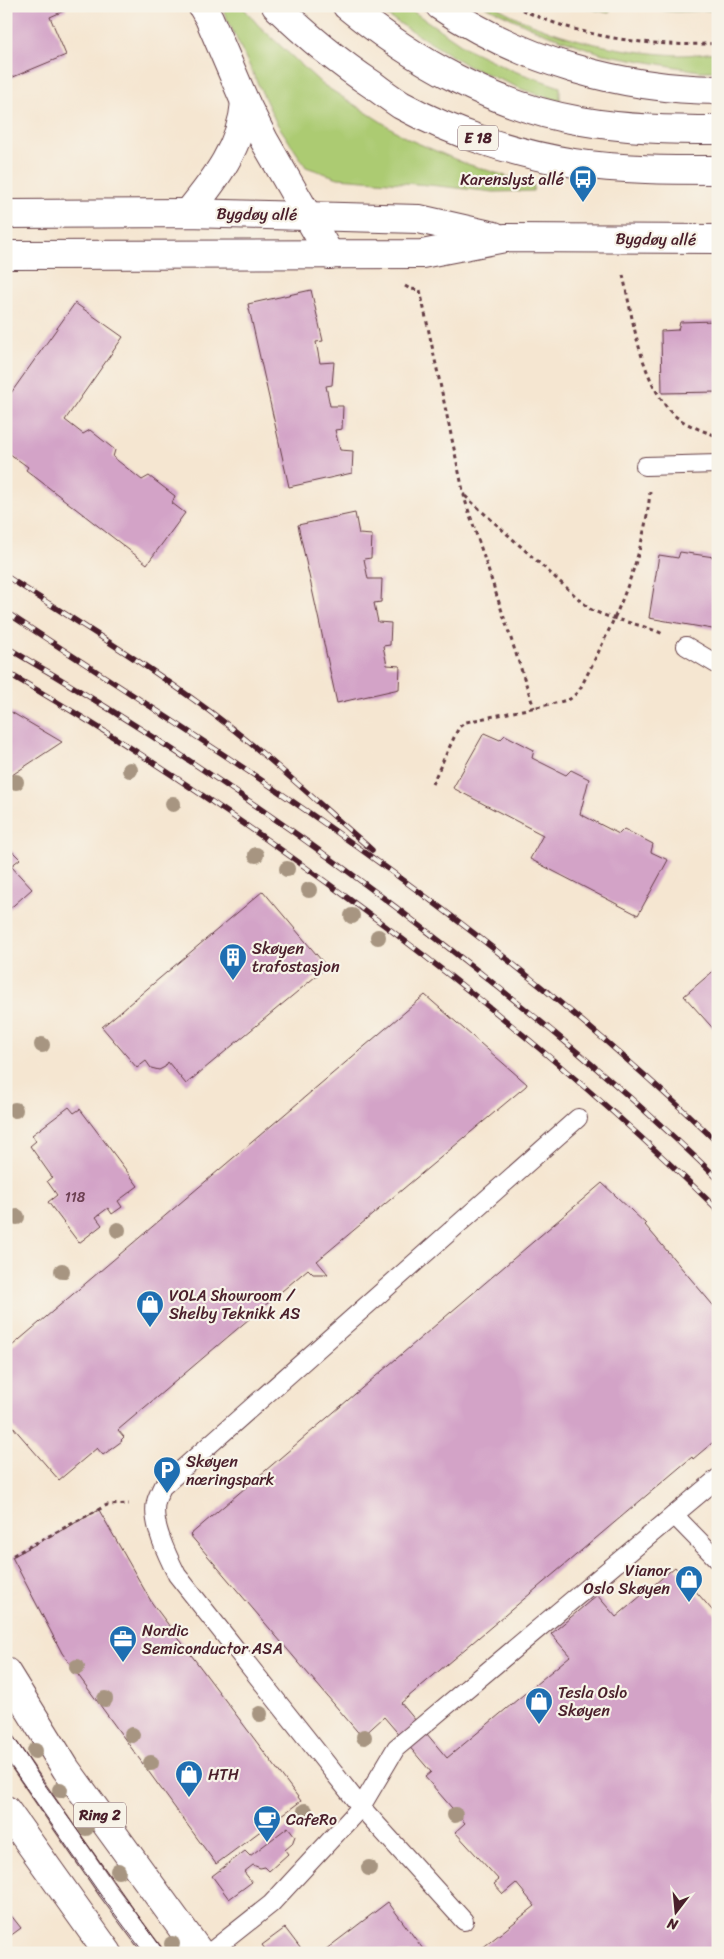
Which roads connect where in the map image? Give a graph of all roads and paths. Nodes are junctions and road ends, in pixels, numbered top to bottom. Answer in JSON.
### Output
{"nodes":[{"id":1,"x":202,"y":6,"type":"edge"},
{"id":2,"x":276,"y":6,"type":"edge"},
{"id":3,"x":348,"y":6,"type":"edge"},
{"id":4,"x":440,"y":6,"type":"edge"},
{"id":5,"x":515,"y":6,"type":"edge"},
{"id":6,"x":718,"y":43,"type":"edge"},
{"id":7,"x":718,"y":90,"type":"edge"},
{"id":8,"x":245,"y":102,"type":"junction"},
{"id":9,"x":718,"y":130,"type":"edge"},
{"id":10,"x":718,"y":170,"type":"edge"},
{"id":11,"x":188,"y":213,"type":"junction"},
{"id":12,"x":6,"y":214,"type":"edge"},
{"id":13,"x":308,"y":216,"type":"junction"},
{"id":14,"x":505,"y":238,"type":"junction"},
{"id":15,"x":718,"y":239,"type":"edge"},
{"id":16,"x":6,"y":255,"type":"edge"},
{"id":17,"x":330,"y":255,"type":"junction"},
{"id":18,"x":623,"y":275,"type":"dead end"},
{"id":19,"x":410,"y":289,"type":"dead end"},
{"id":20,"x":718,"y":437,"type":"edge"},
{"id":21,"x":718,"y":464,"type":"edge"},
{"id":22,"x":649,"y":466,"type":"joint"},
{"id":23,"x":464,"y":495,"type":"junction"},
{"id":24,"x":615,"y":618,"type":"junction"},
{"id":25,"x":686,"y":646,"type":"joint"},
{"id":26,"x":718,"y":665,"type":"edge"},
{"id":27,"x":534,"y":708,"type":"junction"},
{"id":28,"x":432,"y":784,"type":"dead end"},
{"id":29,"x":578,"y":1118,"type":"dead end"},
{"id":30,"x":718,"y":1478,"type":"edge"},
{"id":31,"x":155,"y":1503,"type":"junction"},
{"id":32,"x":674,"y":1515,"type":"junction"},
{"id":33,"x":6,"y":1559,"type":"edge"},
{"id":34,"x":718,"y":1560,"type":"edge"},
{"id":35,"x":6,"y":1672,"type":"edge"},
{"id":36,"x":6,"y":1743,"type":"edge"},
{"id":37,"x":361,"y":1807,"type":"junction"},
{"id":38,"x":6,"y":1810,"type":"edge"},
{"id":39,"x":464,"y":1921,"type":"dead end"},
{"id":40,"x":108,"y":1953,"type":"edge"},
{"id":41,"x":154,"y":1953,"type":"edge"},
{"id":42,"x":200,"y":1953,"type":"edge"},
{"id":43,"x":209,"y":1953,"type":"edge"}],
"edges":[{"from":1,"to":8,"type":"main road"},
{"from":2,"to":10,"type":"main road","number":"E 18"},
{"from":3,"to":9,"type":"main road"},
{"from":4,"to":7,"type":"main road"},
{"from":5,"to":6,"type":"path"},
{"from":8,"to":11,"type":"main road"},
{"from":8,"to":13,"type":"main road"},
{"from":11,"to":12,"type":"main road","name":"Bygdøy allé"},
{"from":11,"to":13,"type":"main road","name":"Bygdøy allé"},
{"from":13,"to":14,"type":"main road","name":"Bygdøy allé"},
{"from":13,"to":17,"type":"main road"},
{"from":14,"to":15,"type":"main road","name":"Bygdøy allé"},
{"from":14,"to":17,"type":"main road","name":"Bygdøy allé"},
{"from":16,"to":17,"type":"main road","name":"Bygdøy allé"},
{"from":18,"to":20,"type":"path"},
{"from":19,"to":23,"type":"path"},
{"from":21,"to":22,"type":"lane"},
{"from":22,"to":24,"type":"path"},
{"from":23,"to":24,"type":"path"},
{"from":23,"to":27,"type":"path"},
{"from":24,"to":25,"type":"path"},
{"from":24,"to":27,"type":"path"},
{"from":25,"to":26,"type":"lane"},
{"from":27,"to":28,"type":"path"},
{"from":29,"to":31,"type":"lane"},
{"from":30,"to":32,"type":"lane"},
{"from":31,"to":33,"type":"path"},
{"from":31,"to":37,"type":"lane"},
{"from":32,"to":34,"type":"lane"},
{"from":32,"to":37,"type":"lane"},
{"from":35,"to":42,"type":"main road","number":"Ring 2"},
{"from":36,"to":41,"type":"lane"},
{"from":37,"to":39,"type":"lane"},
{"from":37,"to":43,"type":"lane"},
{"from":38,"to":40,"type":"main road"}]}
